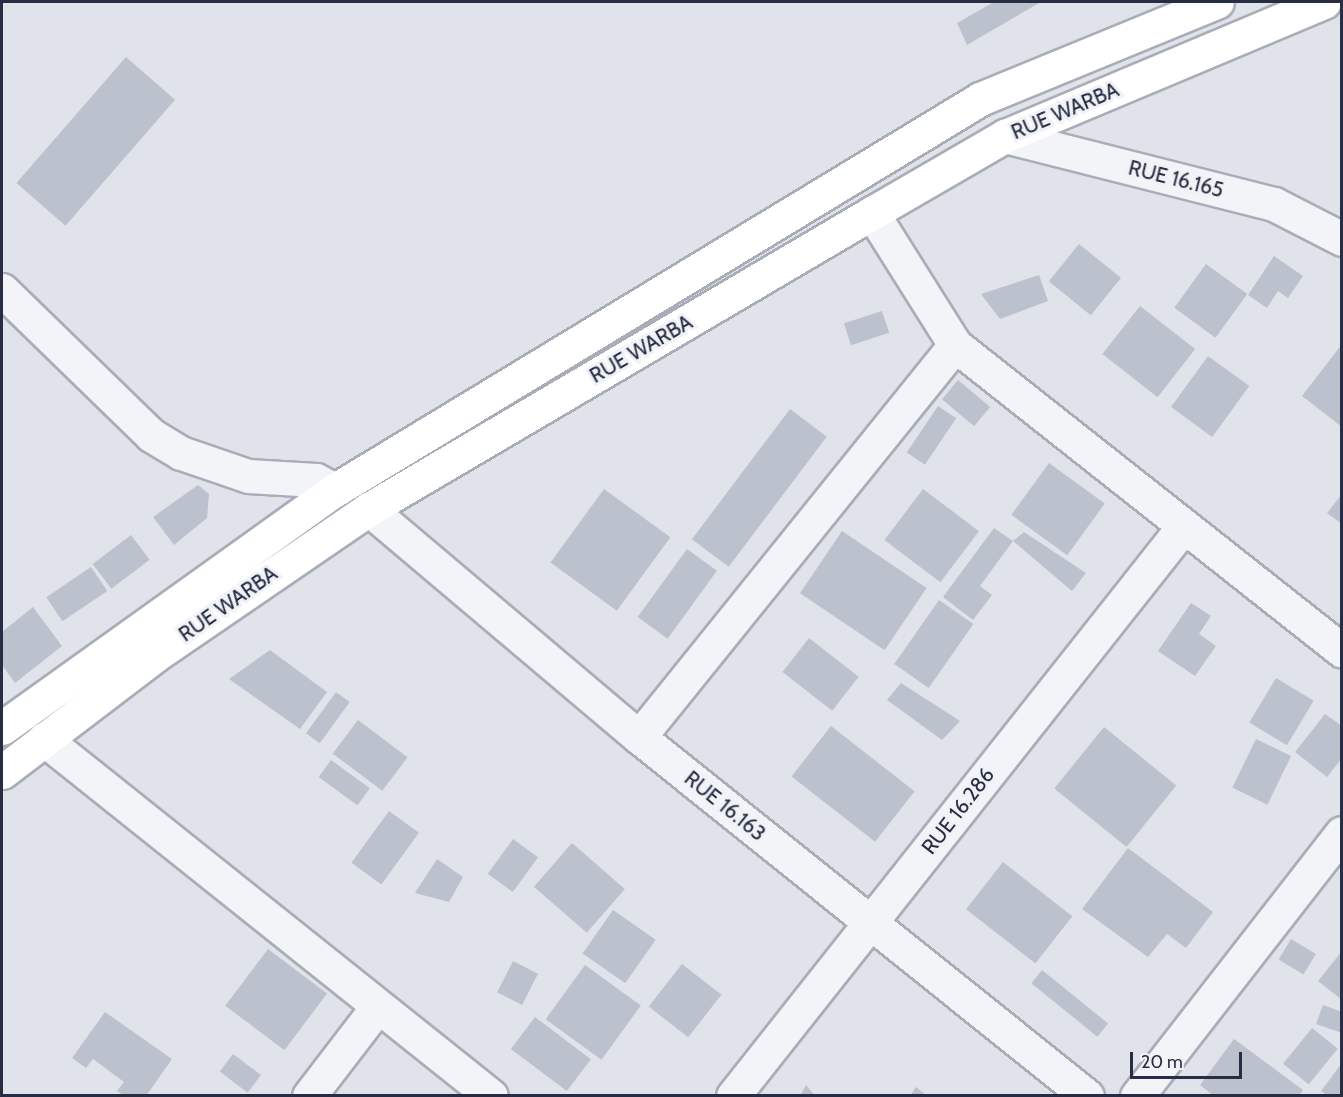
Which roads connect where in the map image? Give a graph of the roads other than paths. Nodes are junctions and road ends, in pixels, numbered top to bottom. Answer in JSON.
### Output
{"nodes":[{"id":1,"x":1217,"y":2,"type":"edge"},
{"id":2,"x":1324,"y":2,"type":"edge"},
{"id":3,"x":1005,"y":136,"type":"junction"},
{"id":4,"x":872,"y":213,"type":"junction"},
{"id":5,"x":1341,"y":239,"type":"edge"},
{"id":6,"x":2,"y":290,"type":"edge"},
{"id":7,"x":955,"y":345,"type":"junction"},
{"id":8,"x":335,"y":490,"type":"junction"},
{"id":9,"x":369,"y":509,"type":"junction"},
{"id":10,"x":1184,"y":526,"type":"junction"},
{"id":11,"x":1341,"y":651,"type":"edge"},
{"id":12,"x":2,"y":728,"type":"edge"},
{"id":13,"x":639,"y":738,"type":"junction"},
{"id":14,"x":44,"y":739,"type":"junction"},
{"id":15,"x":2,"y":772,"type":"edge"},
{"id":16,"x":1341,"y":833,"type":"edge"},
{"id":17,"x":870,"y":922,"type":"junction"},
{"id":18,"x":378,"y":1006,"type":"junction"},
{"id":19,"x":309,"y":1095,"type":"edge"},
{"id":20,"x":491,"y":1095,"type":"edge"},
{"id":21,"x":733,"y":1095,"type":"edge"},
{"id":22,"x":1087,"y":1095,"type":"edge"},
{"id":23,"x":1137,"y":1095,"type":"edge"}],
"edges":[{"from":1,"to":8,"type":"main road"},
{"from":2,"to":3,"type":"main road","name":"RUE WARBA"},
{"from":3,"to":4,"type":"main road","name":"RUE WARBA"},
{"from":3,"to":5,"type":"street","name":"RUE 16.165"},
{"from":4,"to":7,"type":"street"},
{"from":4,"to":9,"type":"main road","name":"RUE WARBA"},
{"from":6,"to":8,"type":"street"},
{"from":7,"to":10,"type":"street"},
{"from":7,"to":13,"type":"street"},
{"from":8,"to":12,"type":"main road"},
{"from":9,"to":13,"type":"street","name":"RUE 16.163"},
{"from":9,"to":14,"type":"main road","name":"RUE WARBA"},
{"from":10,"to":11,"type":"street"},
{"from":10,"to":17,"type":"street","name":"RUE 16.286"},
{"from":13,"to":17,"type":"street","name":"RUE 16.163"},
{"from":14,"to":15,"type":"main road","name":"RUE WARBA"},
{"from":14,"to":18,"type":"street"},
{"from":16,"to":23,"type":"street"},
{"from":17,"to":21,"type":"street","name":"RUE 16.286"},
{"from":17,"to":22,"type":"street","name":"RUE 16.163"},
{"from":18,"to":19,"type":"street"},
{"from":18,"to":20,"type":"street"}]}
